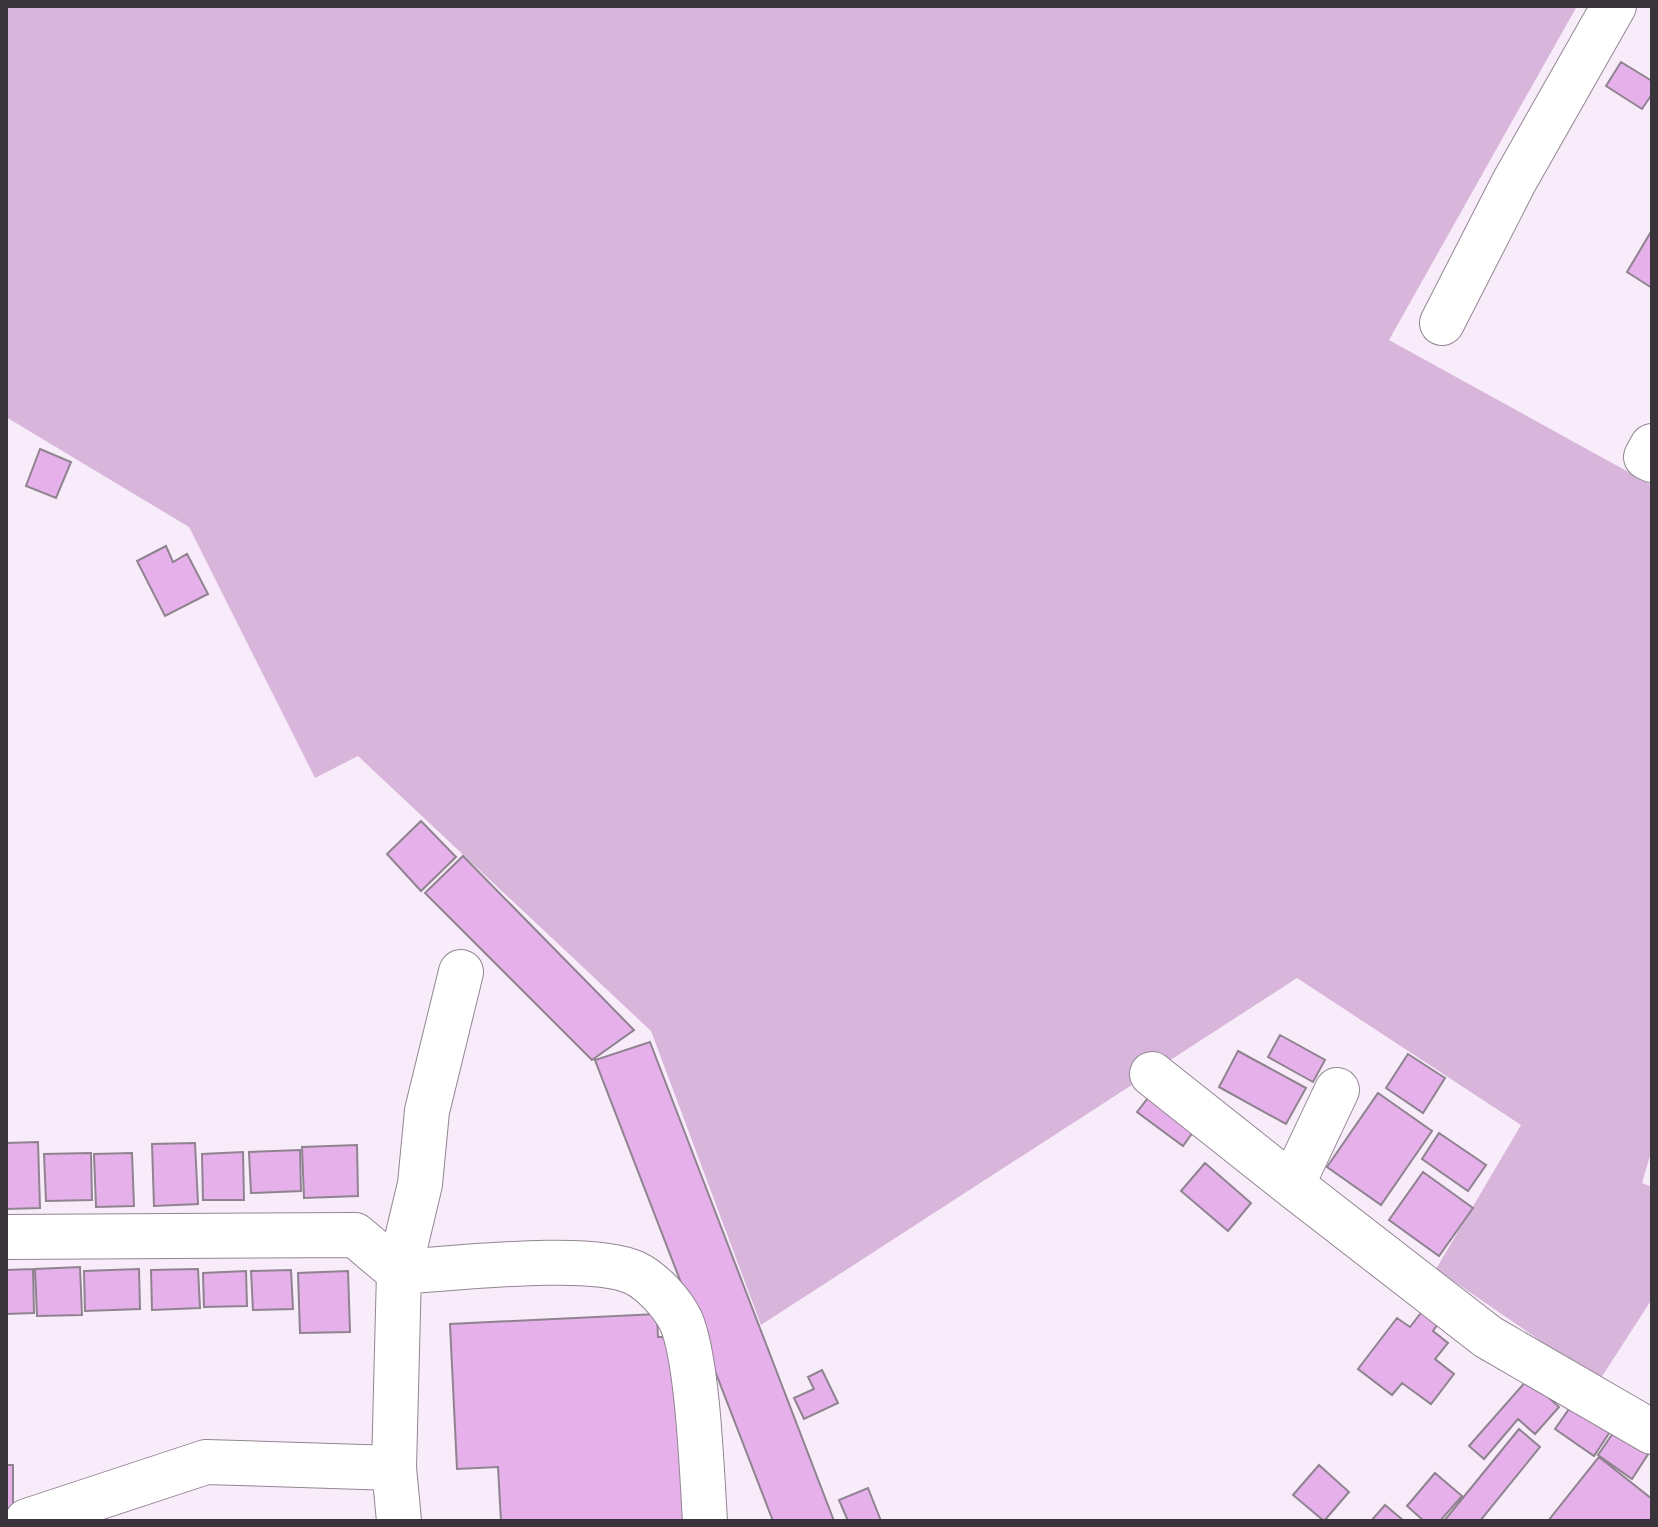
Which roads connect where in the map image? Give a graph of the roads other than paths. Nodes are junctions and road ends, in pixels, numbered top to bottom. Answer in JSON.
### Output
{"nodes":[{"id":1,"x":1614,"y":6,"type":"edge"},
{"id":2,"x":1442,"y":323,"type":"dead end"},
{"id":3,"x":461,"y":972,"type":"dead end"},
{"id":4,"x":1152,"y":1074,"type":"dead end"},
{"id":5,"x":1337,"y":1090,"type":"dead end"},
{"id":6,"x":1292,"y":1185,"type":"junction"},
{"id":7,"x":6,"y":1237,"type":"edge"},
{"id":8,"x":399,"y":1272,"type":"junction"},
{"id":9,"x":1652,"y":1432,"type":"edge"},
{"id":10,"x":394,"y":1468,"type":"junction"},
{"id":11,"x":27,"y":1521,"type":"edge"},
{"id":12,"x":399,"y":1521,"type":"edge"},
{"id":13,"x":705,"y":1521,"type":"edge"}],
"edges":[{"from":1,"to":2,"type":"street"},
{"from":3,"to":8,"type":"street"},
{"from":4,"to":6,"type":"street"},
{"from":5,"to":6,"type":"street"},
{"from":6,"to":9,"type":"street"},
{"from":7,"to":8,"type":"street"},
{"from":8,"to":10,"type":"street"},
{"from":8,"to":13,"type":"street"},
{"from":10,"to":11,"type":"street"},
{"from":10,"to":12,"type":"street"}]}
